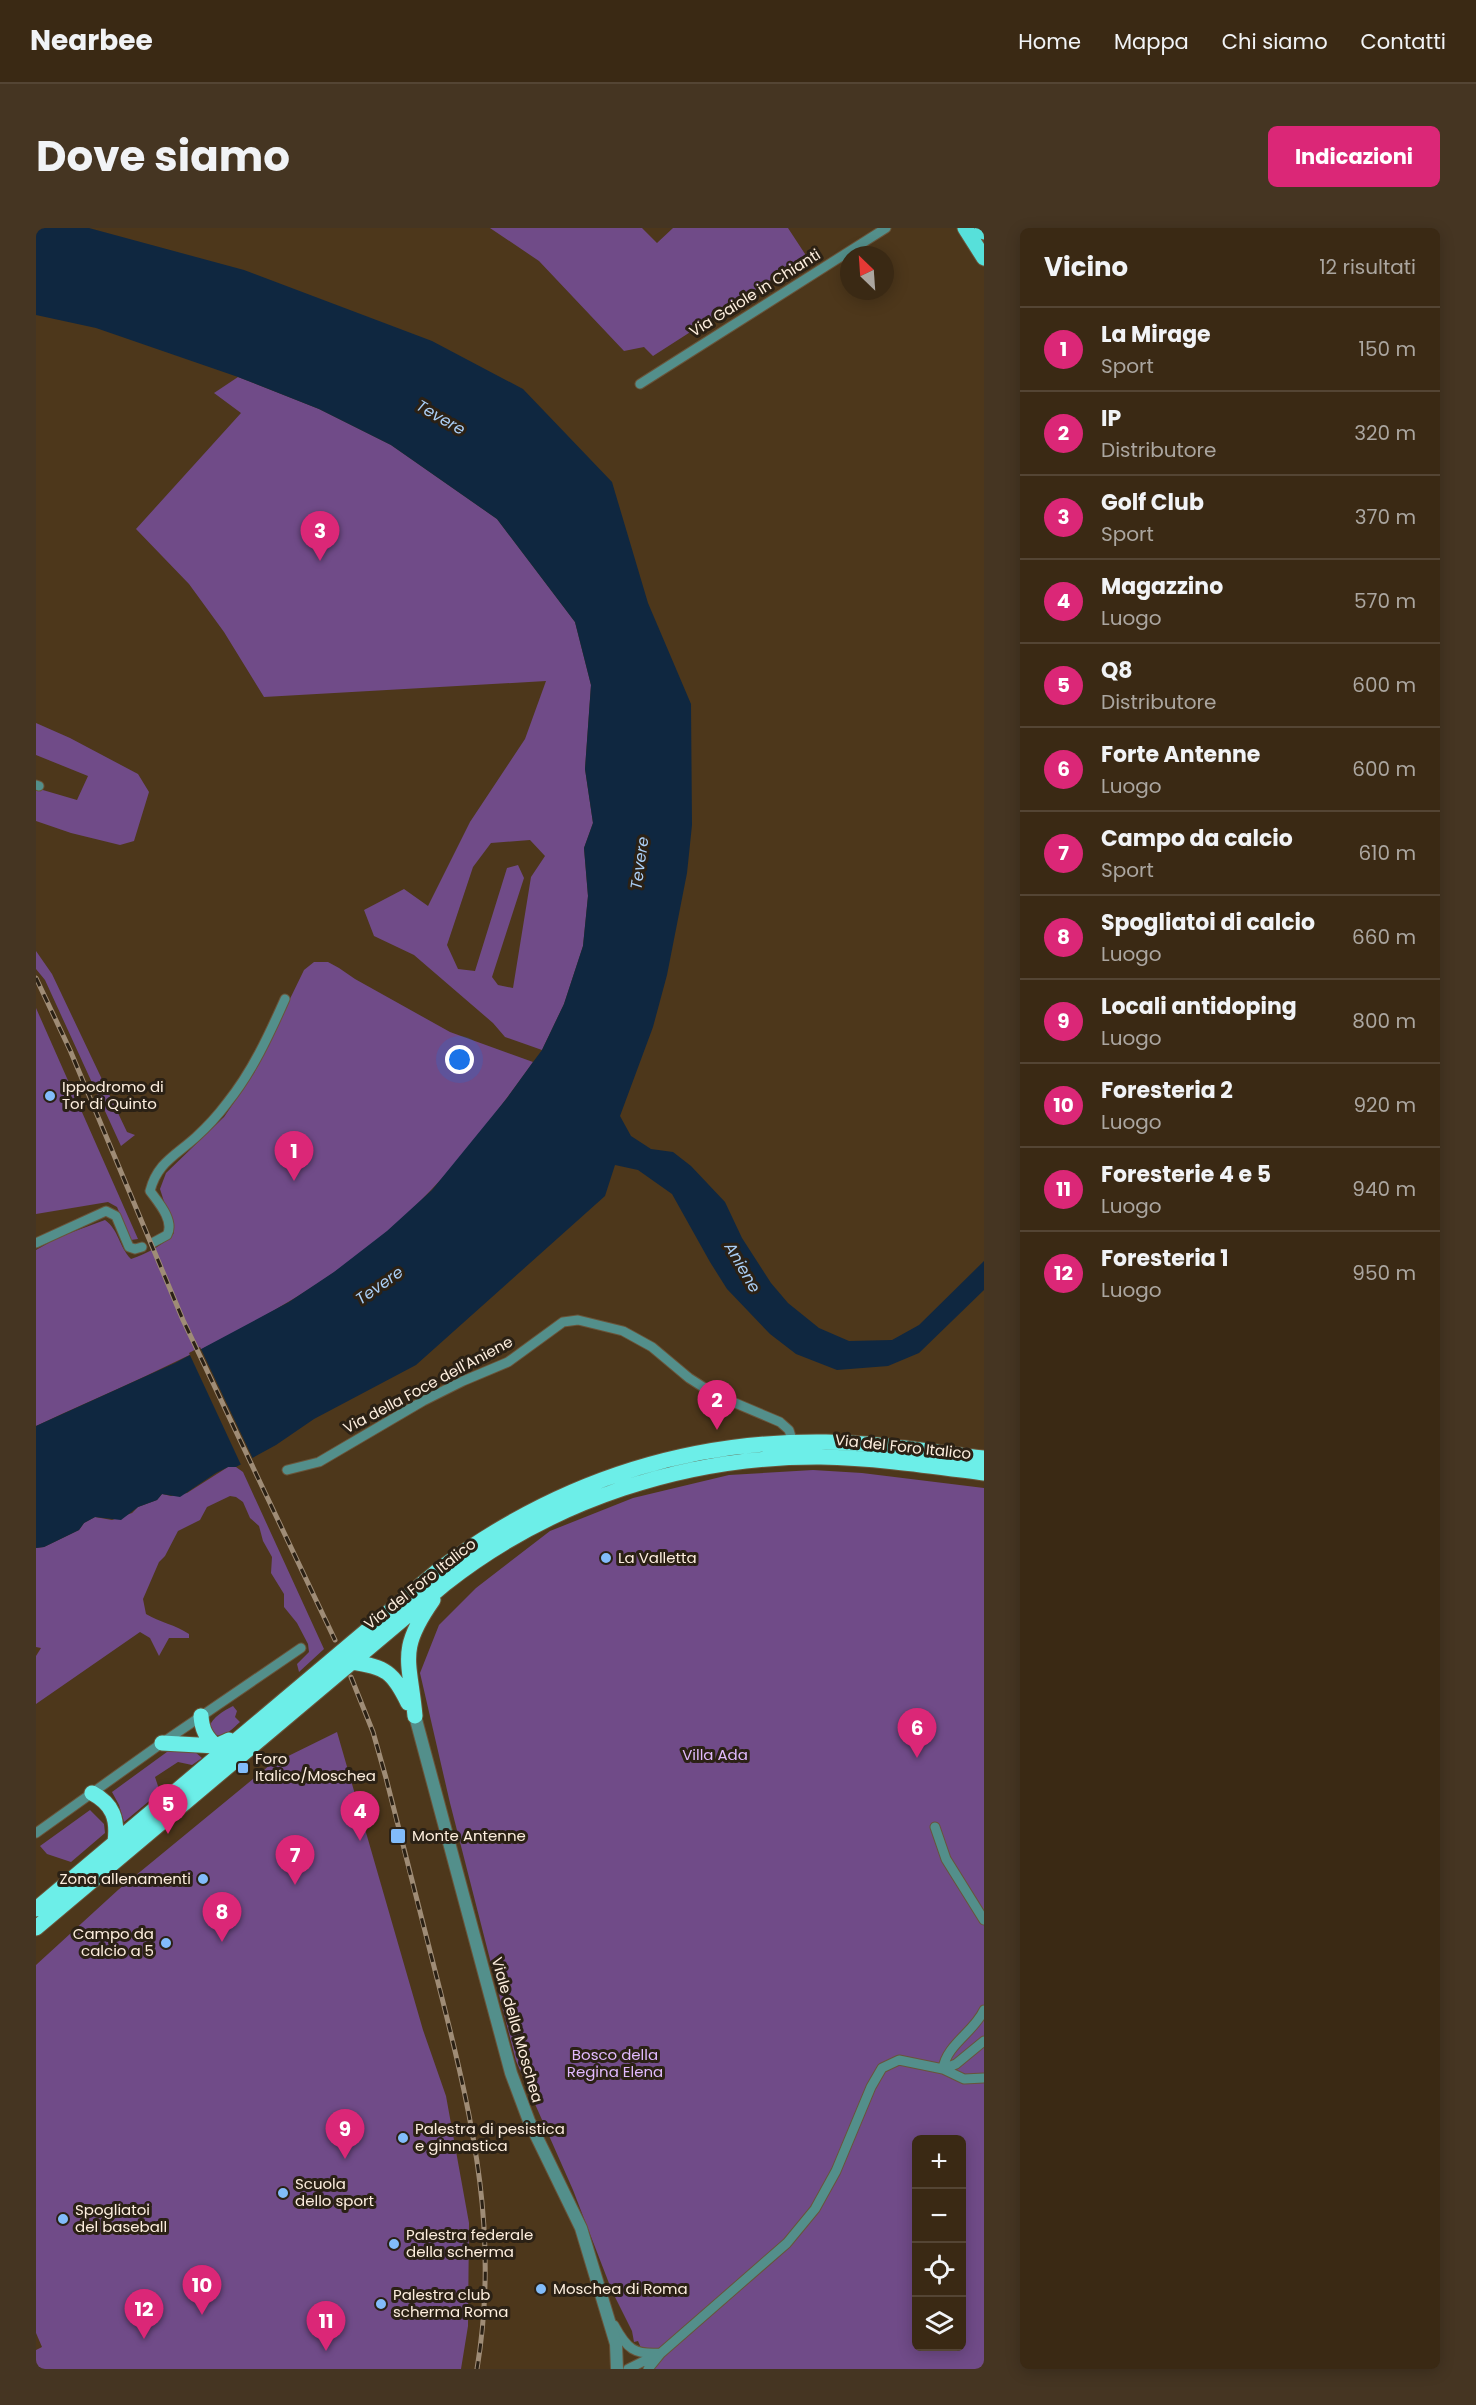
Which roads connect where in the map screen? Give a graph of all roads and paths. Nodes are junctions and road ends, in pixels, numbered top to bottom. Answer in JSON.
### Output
{"nodes":[{"id":1,"x":886,"y":228,"type":"edge"},
{"id":2,"x":965,"y":228,"type":"edge"},
{"id":3,"x":982,"y":228,"type":"edge"},
{"id":4,"x":984,"y":232,"type":"edge"},
{"id":5,"x":984,"y":258,"type":"edge"},
{"id":6,"x":640,"y":384,"type":"dead end"},
{"id":7,"x":285,"y":999,"type":"dead end"},
{"id":8,"x":154,"y":1242,"type":"dead end"},
{"id":9,"x":36,"y":1243,"type":"edge"},
{"id":10,"x":142,"y":1246,"type":"dead end"},
{"id":11,"x":793,"y":1443,"type":"junction"},
{"id":12,"x":984,"y":1458,"type":"edge"},
{"id":13,"x":286,"y":1470,"type":"dead end"},
{"id":14,"x":984,"y":1473,"type":"edge"},
{"id":15,"x":446,"y":1583,"type":"junction"},
{"id":16,"x":301,"y":1648,"type":"dead end"},
{"id":17,"x":352,"y":1662,"type":"junction"},
{"id":18,"x":201,"y":1716,"type":"junction"},
{"id":19,"x":415,"y":1716,"type":"junction"},
{"id":20,"x":260,"y":1721,"type":"junction"},
{"id":21,"x":162,"y":1743,"type":"junction"},
{"id":22,"x":216,"y":1746,"type":"junction"},
{"id":23,"x":92,"y":1793,"type":"junction"},
{"id":24,"x":936,"y":1827,"type":"dead end"},
{"id":25,"x":36,"y":1833,"type":"edge"},
{"id":26,"x":115,"y":1842,"type":"junction"},
{"id":27,"x":984,"y":1920,"type":"edge"},
{"id":28,"x":39,"y":1922,"type":"edge"},
{"id":29,"x":984,"y":2010,"type":"edge"},
{"id":30,"x":984,"y":2041,"type":"edge"},
{"id":31,"x":943,"y":2069,"type":"junction"},
{"id":32,"x":984,"y":2078,"type":"edge"},
{"id":33,"x":607,"y":2311,"type":"junction"},
{"id":34,"x":616,"y":2344,"type":"junction"},
{"id":35,"x":661,"y":2353,"type":"junction"},
{"id":36,"x":617,"y":2369,"type":"edge"},
{"id":37,"x":627,"y":2369,"type":"edge"},
{"id":38,"x":648,"y":2369,"type":"edge"}],
"edges":[{"from":1,"to":6,"type":"street","name":"Via Gaiole in Chianti"},
{"from":2,"to":5,"type":"main road"},
{"from":3,"to":4,"type":"main road"},
{"from":7,"to":8,"type":"street"},
{"from":9,"to":10,"type":"street"},
{"from":11,"to":12,"type":"highway","name":"Via del Foro Italico"},
{"from":11,"to":13,"type":"street","name":"Via della Foce dell'Aniene"},
{"from":11,"to":20,"type":"highway","name":"Via del Foro Italico"},
{"from":14,"to":15,"type":"highway","name":"Via del Foro Italico"},
{"from":15,"to":17,"type":"highway","name":"Via del Foro Italico"},
{"from":15,"to":19,"type":"highway"},
{"from":16,"to":18,"type":"street"},
{"from":17,"to":19,"type":"highway"},
{"from":17,"to":28,"type":"highway","name":"Via del Foro Italico"},
{"from":18,"to":21,"type":"street"},
{"from":18,"to":22,"type":"highway"},
{"from":19,"to":33,"type":"street","name":"Viale della Moschea"},
{"from":20,"to":22,"type":"highway"},
{"from":20,"to":26,"type":"highway","name":"Via del Foro Italico"},
{"from":21,"to":22,"type":"highway"},
{"from":21,"to":23,"type":"street"},
{"from":23,"to":25,"type":"street"},
{"from":23,"to":26,"type":"highway"},
{"from":24,"to":27,"type":"street"},
{"from":26,"to":28,"type":"highway","name":"Via del Foro Italico"},
{"from":29,"to":31,"type":"street"},
{"from":30,"to":31,"type":"street"},
{"from":31,"to":32,"type":"street"},
{"from":31,"to":35,"type":"street"},
{"from":33,"to":34,"type":"street","name":"Viale della Moschea"},
{"from":33,"to":35,"type":"street"},
{"from":34,"to":36,"type":"street","name":"Viale della Moschea"},
{"from":34,"to":37,"type":"street","name":"Viale della Moschea"},
{"from":35,"to":37,"type":"street"},
{"from":35,"to":38,"type":"street"}]}
